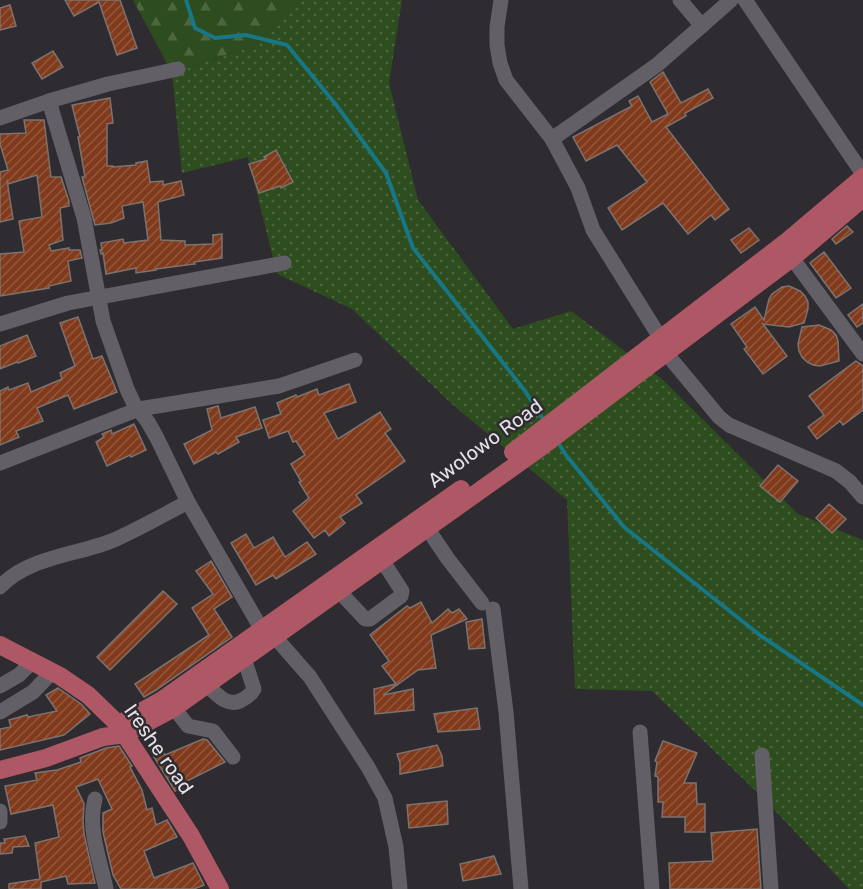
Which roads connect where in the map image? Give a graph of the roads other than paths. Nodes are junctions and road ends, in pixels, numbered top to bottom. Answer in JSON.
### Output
{"nodes":[{"id":1,"x":501,"y":0,"type":"edge"},
{"id":2,"x":680,"y":0,"type":"edge"},
{"id":3,"x":731,"y":0,"type":"edge"},
{"id":4,"x":746,"y":0,"type":"edge"},
{"id":5,"x":702,"y":26,"type":"junction"},
{"id":6,"x":178,"y":69,"type":"dead end"},
{"id":7,"x":49,"y":101,"type":"junction"},
{"id":8,"x":0,"y":118,"type":"edge"},
{"id":9,"x":552,"y":139,"type":"junction"},
{"id":10,"x":863,"y":176,"type":"edge"},
{"id":11,"x":863,"y":198,"type":"edge"},
{"id":12,"x":792,"y":258,"type":"junction"},
{"id":13,"x":284,"y":263,"type":"dead end"},
{"id":14,"x":99,"y":297,"type":"junction"},
{"id":15,"x":0,"y":324,"type":"edge"},
{"id":16,"x":664,"y":346,"type":"junction"},
{"id":17,"x":863,"y":354,"type":"edge"},
{"id":18,"x":355,"y":360,"type":"dead end"},
{"id":19,"x":139,"y":409,"type":"junction"},
{"id":20,"x":533,"y":446,"type":"junction"},
{"id":21,"x":0,"y":463,"type":"edge"},
{"id":22,"x":863,"y":497,"type":"edge"},
{"id":23,"x":188,"y":502,"type":"junction"},
{"id":24,"x":428,"y":528,"type":"junction"},
{"id":25,"x":378,"y":555,"type":"junction"},
{"id":26,"x":0,"y":587,"type":"edge"},
{"id":27,"x":339,"y":591,"type":"junction"},
{"id":28,"x":268,"y":633,"type":"junction"},
{"id":29,"x":0,"y":645,"type":"edge"},
{"id":30,"x":244,"y":658,"type":"junction"},
{"id":31,"x":26,"y":669,"type":"junction"},
{"id":32,"x":52,"y":672,"type":"junction"},
{"id":33,"x":207,"y":685,"type":"junction"},
{"id":34,"x":0,"y":686,"type":"edge"},
{"id":35,"x":33,"y":692,"type":"junction"},
{"id":36,"x":174,"y":708,"type":"junction"},
{"id":37,"x":0,"y":712,"type":"edge"},
{"id":38,"x":122,"y":729,"type":"junction"},
{"id":39,"x":640,"y":732,"type":"dead end"},
{"id":40,"x":762,"y":755,"type":"dead end"},
{"id":41,"x":233,"y":757,"type":"dead end"},
{"id":42,"x":0,"y":770,"type":"edge"},
{"id":43,"x":95,"y":799,"type":"dead end"},
{"id":44,"x":0,"y":811,"type":"edge"},
{"id":45,"x":0,"y":822,"type":"edge"},
{"id":46,"x":106,"y":889,"type":"edge"},
{"id":47,"x":220,"y":889,"type":"edge"},
{"id":48,"x":400,"y":889,"type":"edge"},
{"id":49,"x":521,"y":889,"type":"edge"},
{"id":50,"x":652,"y":889,"type":"edge"},
{"id":51,"x":771,"y":889,"type":"edge"}],
"edges":[{"from":1,"to":9,"type":"street"},
{"from":2,"to":5,"type":"street"},
{"from":3,"to":5,"type":"street"},
{"from":4,"to":10,"type":"street"},
{"from":5,"to":9,"type":"street"},
{"from":6,"to":7,"type":"street"},
{"from":7,"to":8,"type":"street"},
{"from":7,"to":14,"type":"street"},
{"from":9,"to":16,"type":"street"},
{"from":10,"to":16,"type":"main road","name":"Awolowo Road"},
{"from":11,"to":12,"type":"main road","name":"Awolowo Road"},
{"from":12,"to":16,"type":"main road","name":"Awolowo Road"},
{"from":12,"to":17,"type":"street"},
{"from":13,"to":14,"type":"street"},
{"from":14,"to":15,"type":"street"},
{"from":14,"to":19,"type":"street"},
{"from":16,"to":20,"type":"main road","name":"Awolowo Road"},
{"from":16,"to":22,"type":"street"},
{"from":18,"to":19,"type":"street"},
{"from":19,"to":21,"type":"street"},
{"from":19,"to":23,"type":"street"},
{"from":20,"to":24,"type":"main road","name":"Awolowo Road"},
{"from":20,"to":25,"type":"main road","name":"Awolowo Road"},
{"from":23,"to":26,"type":"street"},
{"from":23,"to":28,"type":"street"},
{"from":24,"to":25,"type":"main road","name":"Awolowo Road"},
{"from":24,"to":49,"type":"street"},
{"from":25,"to":27,"type":"main road","name":"Awolowo Road"},
{"from":25,"to":27,"type":"street"},
{"from":25,"to":28,"type":"main road","name":"Awolowo Road"},
{"from":27,"to":28,"type":"main road","name":"Awolowo Road"},
{"from":28,"to":30,"type":"main road","name":"Awolowo Road"},
{"from":28,"to":38,"type":"main road","name":"Awolowo Road"},
{"from":28,"to":48,"type":"street"},
{"from":29,"to":31,"type":"main road","name":"Ireshe road"},
{"from":30,"to":33,"type":"main road","name":"Awolowo Road"},
{"from":30,"to":33,"type":"street"},
{"from":31,"to":32,"type":"main road","name":"Ireshe road"},
{"from":31,"to":34,"type":"street"},
{"from":31,"to":35,"type":"street"},
{"from":32,"to":35,"type":"street"},
{"from":32,"to":38,"type":"main road","name":"Ireshe road"},
{"from":33,"to":36,"type":"main road","name":"Awolowo Road"},
{"from":35,"to":37,"type":"street"},
{"from":36,"to":38,"type":"main road","name":"Awolowo Road"},
{"from":36,"to":41,"type":"street"},
{"from":38,"to":42,"type":"main road"},
{"from":38,"to":47,"type":"main road","name":"Ireshe road"},
{"from":39,"to":50,"type":"street"},
{"from":40,"to":51,"type":"street"},
{"from":43,"to":46,"type":"street"},
{"from":44,"to":45,"type":"street"}]}
